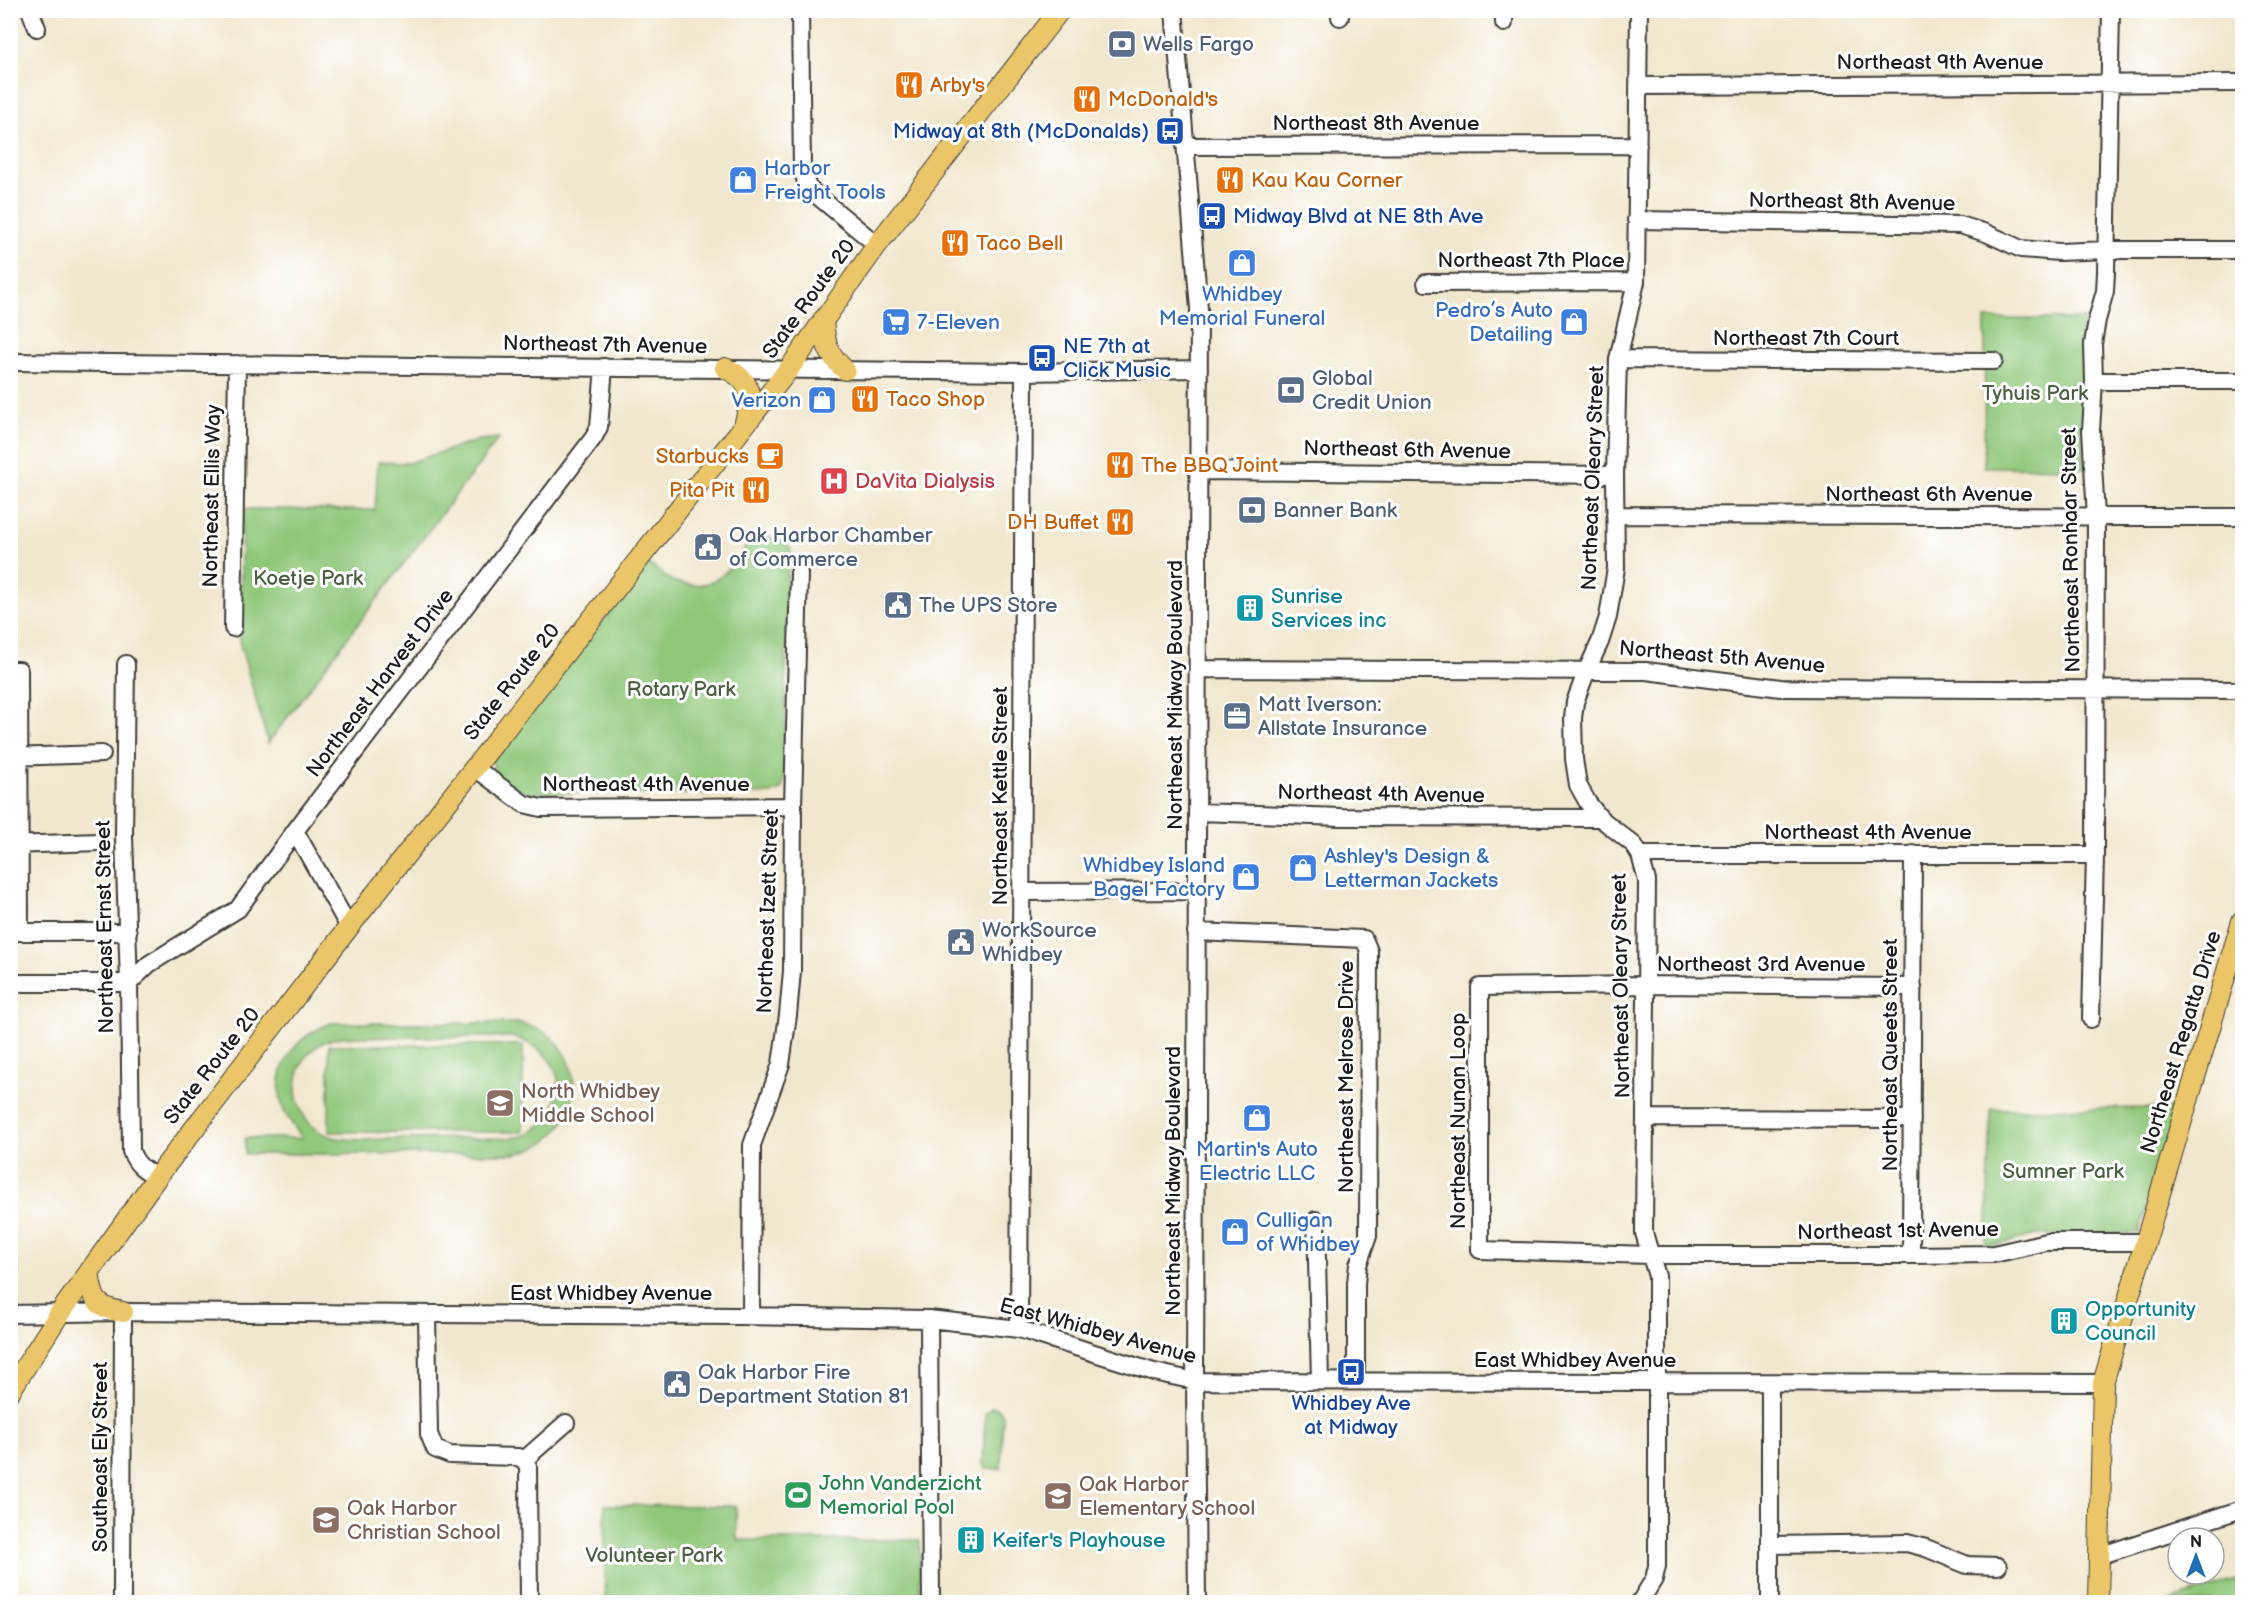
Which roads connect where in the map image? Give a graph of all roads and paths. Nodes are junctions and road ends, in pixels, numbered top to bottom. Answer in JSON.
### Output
{"nodes":[{"id":1,"x":30,"y":10,"type":"edge"},
{"id":2,"x":800,"y":10,"type":"edge"},
{"id":3,"x":1060,"y":10,"type":"edge"},
{"id":4,"x":1174,"y":10,"type":"edge"},
{"id":5,"x":1639,"y":10,"type":"edge"},
{"id":6,"x":2110,"y":10,"type":"edge"},
{"id":7,"x":37,"y":28,"type":"dead end"},
{"id":8,"x":2242,"y":83,"type":"edge"},
{"id":9,"x":2110,"y":84,"type":"junction"},
{"id":10,"x":1638,"y":86,"type":"junction"},
{"id":11,"x":1638,"y":145,"type":"junction"},
{"id":12,"x":1185,"y":146,"type":"junction"},
{"id":13,"x":1636,"y":220,"type":"junction"},
{"id":14,"x":877,"y":245,"type":"junction"},
{"id":15,"x":2107,"y":250,"type":"junction"},
{"id":16,"x":2242,"y":250,"type":"edge"},
{"id":17,"x":1636,"y":282,"type":"junction"},
{"id":18,"x":1426,"y":283,"type":"dead end"},
{"id":19,"x":823,"y":320,"type":"junction"},
{"id":20,"x":1618,"y":359,"type":"junction"},
{"id":21,"x":1994,"y":361,"type":"dead end"},
{"id":22,"x":10,"y":362,"type":"edge"},
{"id":23,"x":237,"y":364,"type":"junction"},
{"id":24,"x":604,"y":367,"type":"junction"},
{"id":25,"x":725,"y":368,"type":"junction"},
{"id":26,"x":789,"y":369,"type":"junction"},
{"id":27,"x":1199,"y":369,"type":"junction"},
{"id":28,"x":845,"y":370,"type":"junction"},
{"id":29,"x":1024,"y":372,"type":"junction"},
{"id":30,"x":2094,"y":381,"type":"junction"},
{"id":31,"x":2242,"y":381,"type":"edge"},
{"id":32,"x":744,"y":425,"type":"junction"},
{"id":33,"x":1198,"y":471,"type":"junction"},
{"id":34,"x":1615,"y":475,"type":"junction"},
{"id":35,"x":1615,"y":515,"type":"junction"},
{"id":36,"x":2096,"y":517,"type":"junction"},
{"id":37,"x":2242,"y":517,"type":"edge"},
{"id":38,"x":799,"y":573,"type":"dead end"},
{"id":39,"x":233,"y":628,"type":"dead end"},
{"id":40,"x":126,"y":664,"type":"dead end"},
{"id":41,"x":1198,"y":669,"type":"junction"},
{"id":42,"x":15,"y":670,"type":"edge"},
{"id":43,"x":1587,"y":670,"type":"junction"},
{"id":44,"x":2095,"y":690,"type":"junction"},
{"id":45,"x":2242,"y":690,"type":"edge"},
{"id":46,"x":102,"y":754,"type":"dead end"},
{"id":47,"x":15,"y":757,"type":"edge"},
{"id":48,"x":475,"y":768,"type":"junction"},
{"id":49,"x":793,"y":806,"type":"junction"},
{"id":50,"x":1198,"y":812,"type":"junction"},
{"id":51,"x":1600,"y":818,"type":"junction"},
{"id":52,"x":295,"y":831,"type":"junction"},
{"id":53,"x":100,"y":842,"type":"dead end"},
{"id":54,"x":15,"y":845,"type":"edge"},
{"id":55,"x":1913,"y":854,"type":"junction"},
{"id":56,"x":1640,"y":855,"type":"junction"},
{"id":57,"x":2095,"y":855,"type":"junction"},
{"id":58,"x":1196,"y":891,"type":"junction"},
{"id":59,"x":1022,"y":892,"type":"junction"},
{"id":60,"x":2242,"y":921,"type":"edge"},
{"id":61,"x":349,"y":927,"type":"junction"},
{"id":62,"x":15,"y":932,"type":"edge"},
{"id":63,"x":128,"y":932,"type":"junction"},
{"id":64,"x":1196,"y":932,"type":"junction"},
{"id":65,"x":129,"y":982,"type":"junction"},
{"id":66,"x":10,"y":984,"type":"edge"},
{"id":67,"x":1646,"y":985,"type":"junction"},
{"id":68,"x":1912,"y":987,"type":"junction"},
{"id":69,"x":2091,"y":1019,"type":"dead end"},
{"id":70,"x":1645,"y":1118,"type":"junction"},
{"id":71,"x":1912,"y":1119,"type":"junction"},
{"id":72,"x":157,"y":1177,"type":"junction"},
{"id":73,"x":1316,"y":1220,"type":"dead end"},
{"id":74,"x":2146,"y":1242,"type":"junction"},
{"id":75,"x":1650,"y":1255,"type":"junction"},
{"id":76,"x":1911,"y":1255,"type":"junction"},
{"id":77,"x":89,"y":1272,"type":"junction"},
{"id":78,"x":123,"y":1312,"type":"junction"},
{"id":79,"x":10,"y":1314,"type":"edge"},
{"id":80,"x":60,"y":1314,"type":"junction"},
{"id":81,"x":427,"y":1314,"type":"junction"},
{"id":82,"x":751,"y":1316,"type":"junction"},
{"id":83,"x":929,"y":1319,"type":"junction"},
{"id":84,"x":1019,"y":1329,"type":"junction"},
{"id":85,"x":10,"y":1365,"type":"edge"},
{"id":86,"x":1195,"y":1381,"type":"junction"},
{"id":87,"x":1320,"y":1381,"type":"junction"},
{"id":88,"x":1356,"y":1381,"type":"junction"},
{"id":89,"x":1658,"y":1382,"type":"junction"},
{"id":90,"x":2103,"y":1383,"type":"junction"},
{"id":91,"x":1770,"y":1384,"type":"junction"},
{"id":92,"x":11,"y":1391,"type":"edge"},
{"id":93,"x":566,"y":1423,"type":"dead end"},
{"id":94,"x":524,"y":1460,"type":"junction"},
{"id":95,"x":2242,"y":1509,"type":"edge"},
{"id":96,"x":1770,"y":1545,"type":"junction"},
{"id":97,"x":2099,"y":1556,"type":"junction"},
{"id":98,"x":1998,"y":1566,"type":"dead end"},
{"id":99,"x":122,"y":1602,"type":"edge"},
{"id":100,"x":529,"y":1602,"type":"edge"},
{"id":101,"x":932,"y":1602,"type":"edge"},
{"id":102,"x":1197,"y":1602,"type":"edge"},
{"id":103,"x":1640,"y":1602,"type":"edge"},
{"id":104,"x":1770,"y":1602,"type":"edge"},
{"id":105,"x":2098,"y":1602,"type":"edge"}],
"edges":[{"from":1,"to":7,"type":"street"},
{"from":2,"to":14,"type":"street"},
{"from":3,"to":14,"type":"main road","name":"State Route 20"},
{"from":4,"to":12,"type":"street","name":"Northeast Midway Boulevard"},
{"from":5,"to":10,"type":"street","name":"Northeast Oleary Street"},
{"from":6,"to":9,"type":"street","name":"Northeast Ronhaar Street"},
{"from":8,"to":9,"type":"street","name":"Northeast 9th Avenue"},
{"from":9,"to":10,"type":"street","name":"Northeast 9th Avenue"},
{"from":9,"to":15,"type":"street","name":"Northeast Ronhaar Street"},
{"from":10,"to":11,"type":"street","name":"Northeast Oleary Street"},
{"from":11,"to":12,"type":"street","name":"Northeast 8th Avenue"},
{"from":11,"to":13,"type":"street","name":"Northeast Oleary Street"},
{"from":12,"to":27,"type":"street","name":"Northeast Midway Boulevard"},
{"from":13,"to":15,"type":"street","name":"Northeast 8th Avenue"},
{"from":13,"to":17,"type":"street","name":"Northeast Oleary Street"},
{"from":14,"to":19,"type":"main road","name":"State Route 20"},
{"from":15,"to":16,"type":"street","name":"Northeast 8th Avenue"},
{"from":15,"to":30,"type":"street","name":"Northeast Ronhaar Street"},
{"from":17,"to":18,"type":"street","name":"Northeast 7th Place"},
{"from":17,"to":20,"type":"street","name":"Northeast Oleary Street"},
{"from":19,"to":26,"type":"main road","name":"State Route 20"},
{"from":19,"to":28,"type":"main road"},
{"from":20,"to":21,"type":"street","name":"Northeast 7th Court"},
{"from":20,"to":34,"type":"street","name":"Northeast Oleary Street"},
{"from":22,"to":23,"type":"street","name":"Northeast 7th Avenue"},
{"from":23,"to":24,"type":"street","name":"Northeast 7th Avenue"},
{"from":23,"to":39,"type":"street","name":"Northeast Ellis Way"},
{"from":24,"to":25,"type":"street","name":"Northeast 7th Avenue"},
{"from":24,"to":52,"type":"street","name":"Northeast Harvest Drive"},
{"from":25,"to":26,"type":"street","name":"Northeast 7th Avenue"},
{"from":25,"to":32,"type":"main road"},
{"from":26,"to":28,"type":"street","name":"Northeast 7th Avenue"},
{"from":26,"to":32,"type":"main road","name":"State Route 20"},
{"from":27,"to":29,"type":"street","name":"Northeast 7th Avenue"},
{"from":27,"to":33,"type":"street","name":"Northeast Midway Boulevard"},
{"from":28,"to":29,"type":"street","name":"Northeast 7th Avenue"},
{"from":29,"to":59,"type":"street","name":"Northeast Kettle Street"},
{"from":30,"to":31,"type":"street"},
{"from":30,"to":36,"type":"street","name":"Northeast Ronhaar Street"},
{"from":32,"to":48,"type":"main road","name":"State Route 20"},
{"from":33,"to":34,"type":"street","name":"Northeast 6th Avenue"},
{"from":33,"to":41,"type":"street","name":"Northeast Midway Boulevard"},
{"from":34,"to":35,"type":"street","name":"Northeast Oleary Street"},
{"from":35,"to":36,"type":"street","name":"Northeast 6th Avenue"},
{"from":35,"to":43,"type":"street","name":"Northeast Oleary Street"},
{"from":36,"to":37,"type":"street","name":"Northeast 6th Avenue"},
{"from":36,"to":44,"type":"street","name":"Northeast Ronhaar Street"},
{"from":38,"to":49,"type":"street","name":"Northeast Izett Street"},
{"from":40,"to":63,"type":"street","name":"Northeast Ernst Street"},
{"from":41,"to":43,"type":"street","name":"Northeast 5th Avenue"},
{"from":41,"to":50,"type":"street","name":"Northeast Midway Boulevard"},
{"from":42,"to":47,"type":"street"},
{"from":43,"to":44,"type":"street","name":"Northeast 5th Avenue"},
{"from":43,"to":51,"type":"street","name":"Northeast Oleary Street"},
{"from":44,"to":45,"type":"street","name":"Northeast 5th Avenue"},
{"from":44,"to":57,"type":"street","name":"Northeast Ronhaar Street"},
{"from":46,"to":47,"type":"street"},
{"from":47,"to":54,"type":"street"},
{"from":48,"to":49,"type":"street","name":"Northeast 4th Avenue"},
{"from":48,"to":61,"type":"main road","name":"State Route 20"},
{"from":49,"to":82,"type":"street","name":"Northeast Izett Street"},
{"from":50,"to":51,"type":"street","name":"Northeast 4th Avenue"},
{"from":50,"to":58,"type":"street","name":"Northeast Midway Boulevard"},
{"from":51,"to":56,"type":"street","name":"Northeast Oleary Street"},
{"from":52,"to":61,"type":"street"},
{"from":52,"to":65,"type":"street","name":"Northeast Harvest Drive"},
{"from":53,"to":54,"type":"street"},
{"from":54,"to":62,"type":"street"},
{"from":55,"to":56,"type":"street","name":"Northeast 4th Avenue"},
{"from":55,"to":57,"type":"street","name":"Northeast 4th Avenue"},
{"from":55,"to":68,"type":"street","name":"Northeast Queets Street"},
{"from":56,"to":67,"type":"street","name":"Northeast Oleary Street"},
{"from":57,"to":69,"type":"street","name":"Northeast Ronhaar Street"},
{"from":58,"to":59,"type":"street"},
{"from":58,"to":64,"type":"street","name":"Northeast Midway Boulevard"},
{"from":59,"to":84,"type":"street","name":"Northeast Kettle Street"},
{"from":60,"to":74,"type":"main road","name":"Northeast Regatta Drive"},
{"from":61,"to":72,"type":"main road","name":"State Route 20"},
{"from":62,"to":63,"type":"street"},
{"from":63,"to":65,"type":"street","name":"Northeast Ernst Street"},
{"from":64,"to":86,"type":"street","name":"Northeast Midway Boulevard"},
{"from":64,"to":88,"type":"street","name":"Northeast Melrose Drive"},
{"from":65,"to":66,"type":"street"},
{"from":65,"to":72,"type":"street","name":"Northeast Ernst Street"},
{"from":67,"to":68,"type":"street","name":"Northeast 3rd Avenue"},
{"from":67,"to":70,"type":"street","name":"Northeast Oleary Street"},
{"from":67,"to":75,"type":"street","name":"Northeast Nunan Loop"},
{"from":68,"to":71,"type":"street","name":"Northeast Queets Street"},
{"from":70,"to":71,"type":"street"},
{"from":70,"to":75,"type":"street","name":"Northeast Oleary Street"},
{"from":71,"to":76,"type":"street","name":"Northeast Queets Street"},
{"from":72,"to":77,"type":"main road","name":"State Route 20"},
{"from":73,"to":87,"type":"street"},
{"from":74,"to":76,"type":"street","name":"Northeast 1st Avenue"},
{"from":74,"to":90,"type":"main road","name":"Northeast Regatta Drive"},
{"from":75,"to":76,"type":"street","name":"Northeast 1st Avenue"},
{"from":75,"to":89,"type":"street","name":"Northeast Oleary Street"},
{"from":77,"to":78,"type":"main road"},
{"from":77,"to":80,"type":"main road","name":"State Route 20"},
{"from":78,"to":80,"type":"street","name":"East Whidbey Avenue"},
{"from":78,"to":81,"type":"street","name":"East Whidbey Avenue"},
{"from":78,"to":99,"type":"street","name":"Southeast Ely Street"},
{"from":79,"to":80,"type":"street","name":"East Whidbey Avenue"},
{"from":80,"to":92,"type":"main road","name":"State Route 20"},
{"from":81,"to":82,"type":"street","name":"East Whidbey Avenue"},
{"from":81,"to":94,"type":"street"},
{"from":82,"to":83,"type":"street","name":"East Whidbey Avenue"},
{"from":83,"to":84,"type":"street","name":"East Whidbey Avenue"},
{"from":83,"to":101,"type":"street"},
{"from":84,"to":86,"type":"street","name":"East Whidbey Avenue"},
{"from":85,"to":92,"type":"main road"},
{"from":86,"to":87,"type":"street","name":"East Whidbey Avenue"},
{"from":86,"to":102,"type":"street","name":"Northeast Midway Boulevard"},
{"from":87,"to":88,"type":"street","name":"East Whidbey Avenue"},
{"from":88,"to":89,"type":"street","name":"East Whidbey Avenue"},
{"from":89,"to":91,"type":"street","name":"East Whidbey Avenue"},
{"from":89,"to":103,"type":"street","name":"Northeast Oleary Street"},
{"from":90,"to":91,"type":"street","name":"East Whidbey Avenue"},
{"from":90,"to":97,"type":"main road","name":"Northeast Regatta Drive"},
{"from":91,"to":96,"type":"street"},
{"from":93,"to":94,"type":"street"},
{"from":94,"to":100,"type":"street"},
{"from":95,"to":97,"type":"street"},
{"from":96,"to":98,"type":"street"},
{"from":96,"to":104,"type":"street"},
{"from":97,"to":105,"type":"main road","name":"Northeast Regatta Drive"}]}
